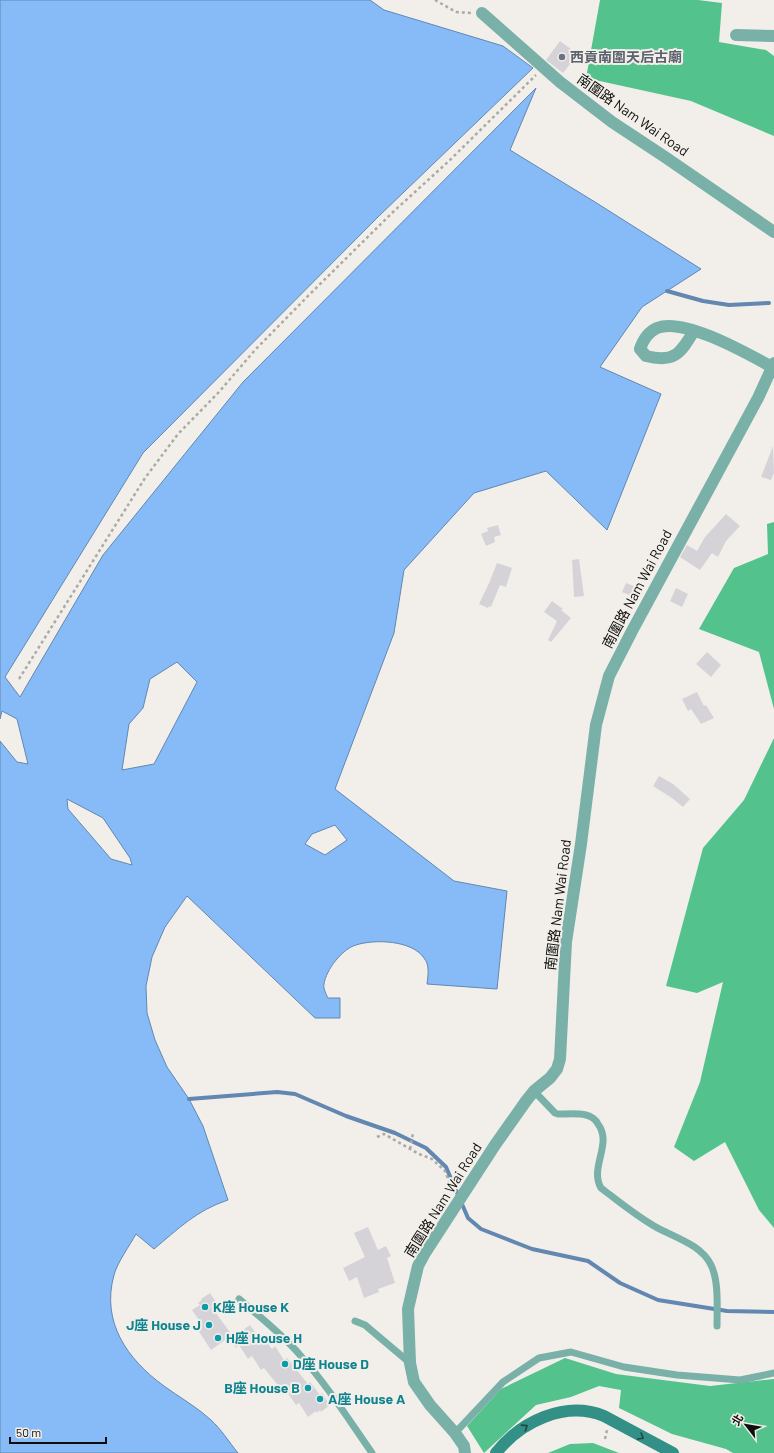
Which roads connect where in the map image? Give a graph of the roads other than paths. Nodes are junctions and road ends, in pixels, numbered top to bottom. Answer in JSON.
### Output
{"nodes":[{"id":1,"x":482,"y":13,"type":"road end"},
{"id":2,"x":736,"y":35,"type":"dead end"},
{"id":3,"x":774,"y":36,"type":"edge"},
{"id":4,"x":774,"y":232,"type":"edge"},
{"id":5,"x":694,"y":331,"type":"dead end"},
{"id":6,"x":773,"y":365,"type":"edge"},
{"id":7,"x":534,"y":1092,"type":"junction"},
{"id":8,"x":239,"y":1299,"type":"dead end"},
{"id":9,"x":355,"y":1320,"type":"dead end"},
{"id":10,"x":717,"y":1326,"type":"dead end"},
{"id":11,"x":410,"y":1363,"type":"junction"},
{"id":12,"x":774,"y":1373,"type":"edge"},
{"id":13,"x":455,"y":1433,"type":"junction"},
{"id":14,"x":372,"y":1453,"type":"edge"},
{"id":15,"x":465,"y":1453,"type":"edge"},
{"id":16,"x":496,"y":1453,"type":"edge"},
{"id":17,"x":673,"y":1453,"type":"edge"}],
"edges":[{"from":1,"to":4,"type":"street","name":"南圍路 Nam Wai Road"},
{"from":2,"to":3,"type":"street"},
{"from":5,"to":6,"type":"street"},
{"from":6,"to":7,"type":"street","name":"南圍路 Nam Wai Road"},
{"from":7,"to":10,"type":"lane"},
{"from":7,"to":11,"type":"street","name":"南圍路 Nam Wai Road"},
{"from":8,"to":14,"type":"lane"},
{"from":9,"to":11,"type":"lane"},
{"from":11,"to":13,"type":"street","name":"南圍路 Nam Wai Road"},
{"from":12,"to":13,"type":"lane"},
{"from":13,"to":15,"type":"street","name":"南圍路 Nam Wai Road"},
{"from":16,"to":17,"type":"street","one_way":true}]}
